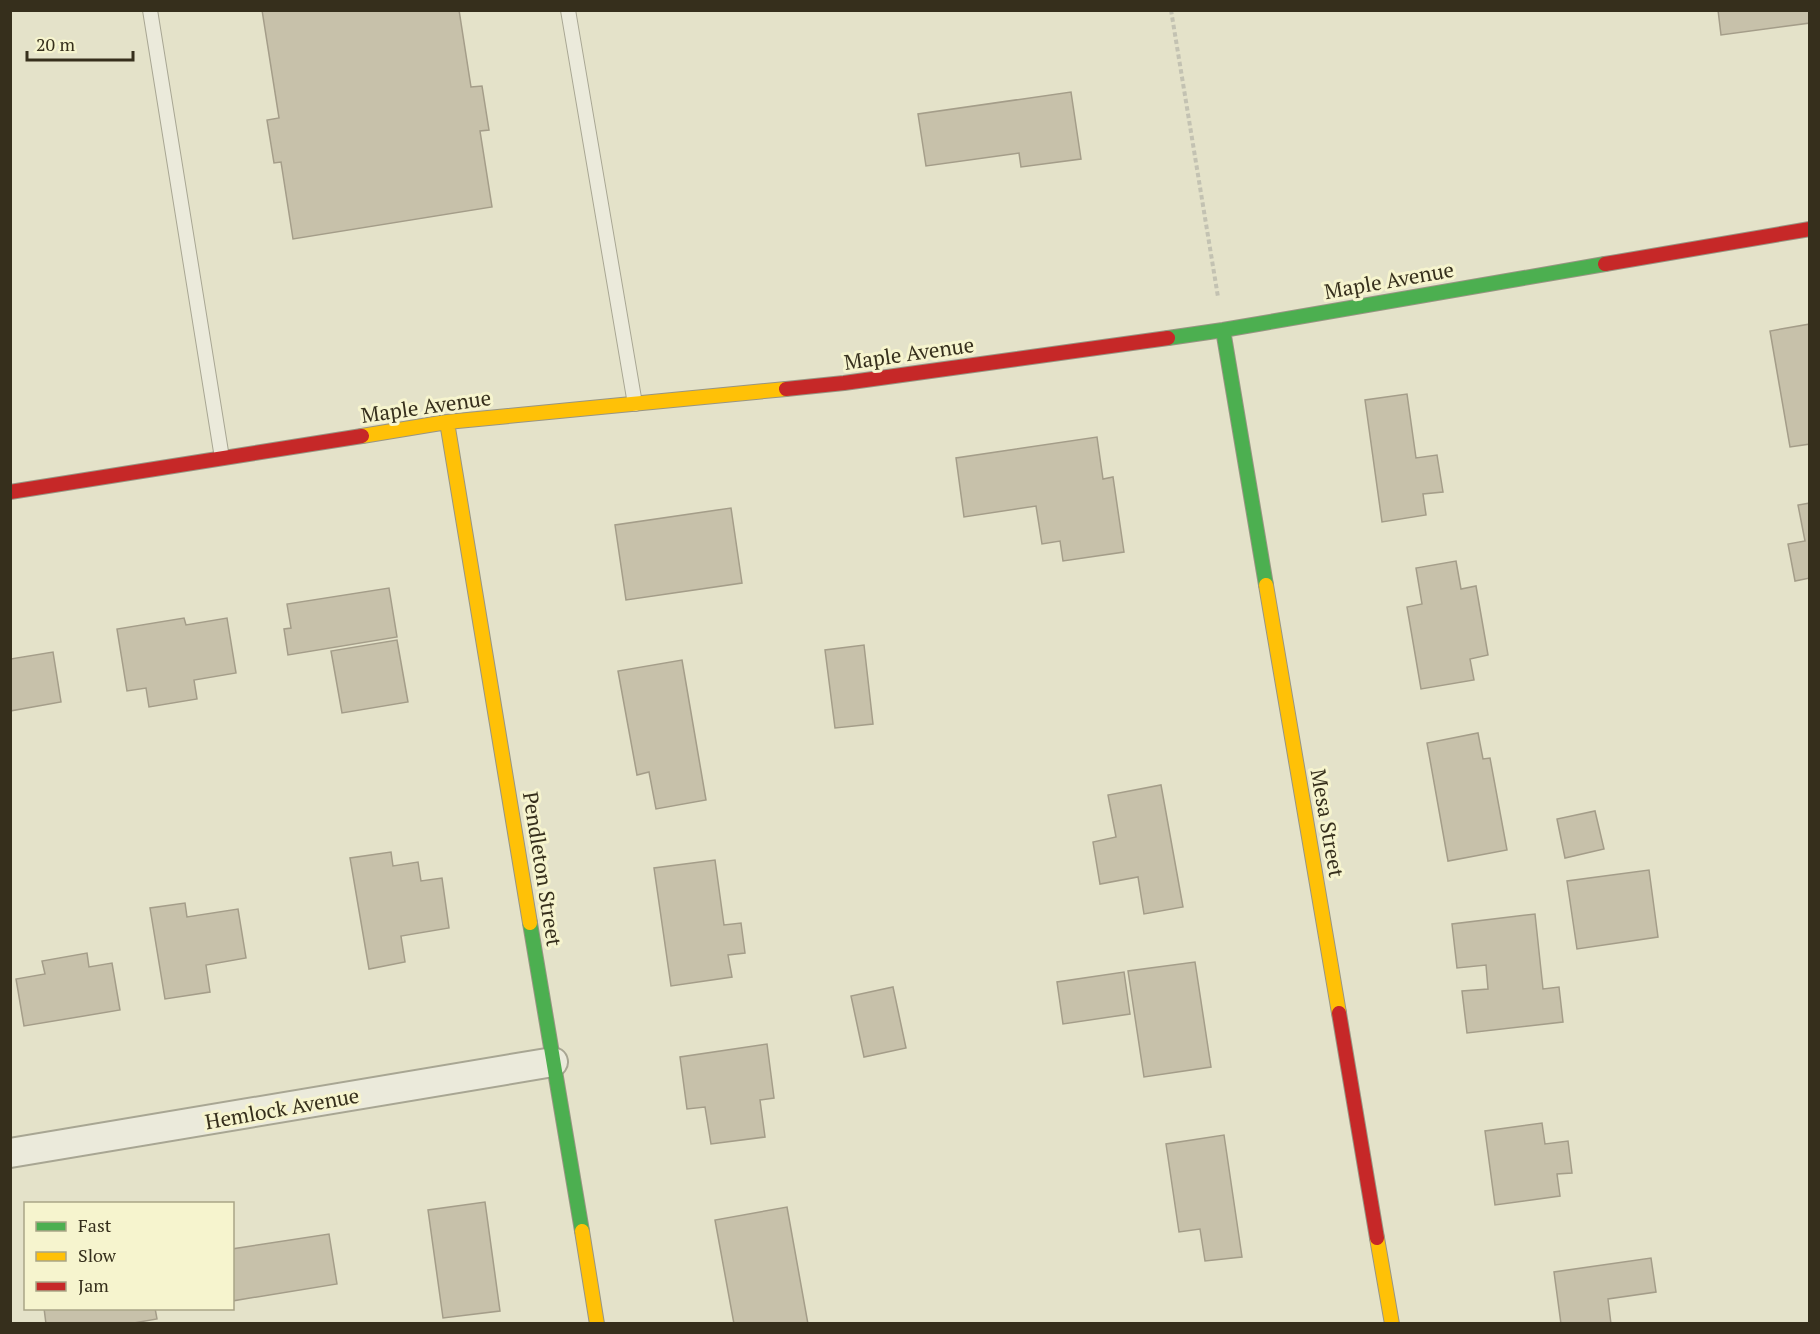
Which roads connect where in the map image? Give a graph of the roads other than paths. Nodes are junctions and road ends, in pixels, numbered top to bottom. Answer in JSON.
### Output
{"nodes":[{"id":1,"x":150,"y":10,"type":"edge"},
{"id":2,"x":568,"y":10,"type":"edge"},
{"id":3,"x":1809,"y":229,"type":"edge"},
{"id":4,"x":1223,"y":330,"type":"junction"},
{"id":5,"x":634,"y":404,"type":"junction"},
{"id":6,"x":447,"y":422,"type":"junction"},
{"id":7,"x":222,"y":458,"type":"junction"},
{"id":8,"x":10,"y":492,"type":"edge"},
{"id":9,"x":553,"y":1062,"type":"junction"},
{"id":10,"x":10,"y":1153,"type":"edge"},
{"id":11,"x":597,"y":1323,"type":"edge"},
{"id":12,"x":1392,"y":1323,"type":"edge"}],
"edges":[{"from":1,"to":7,"type":"lane"},
{"from":2,"to":5,"type":"lane"},
{"from":3,"to":4,"type":"street","name":"Maple Avenue"},
{"from":4,"to":5,"type":"street","name":"Maple Avenue"},
{"from":4,"to":12,"type":"street","name":"Mesa Street"},
{"from":5,"to":6,"type":"street","name":"Maple Avenue"},
{"from":6,"to":7,"type":"street","name":"Maple Avenue"},
{"from":6,"to":9,"type":"street","name":"Pendleton Street"},
{"from":7,"to":8,"type":"street","name":"Maple Avenue"},
{"from":9,"to":10,"type":"street","name":"Hemlock Avenue"},
{"from":9,"to":11,"type":"street","name":"Pendleton Street"}]}
